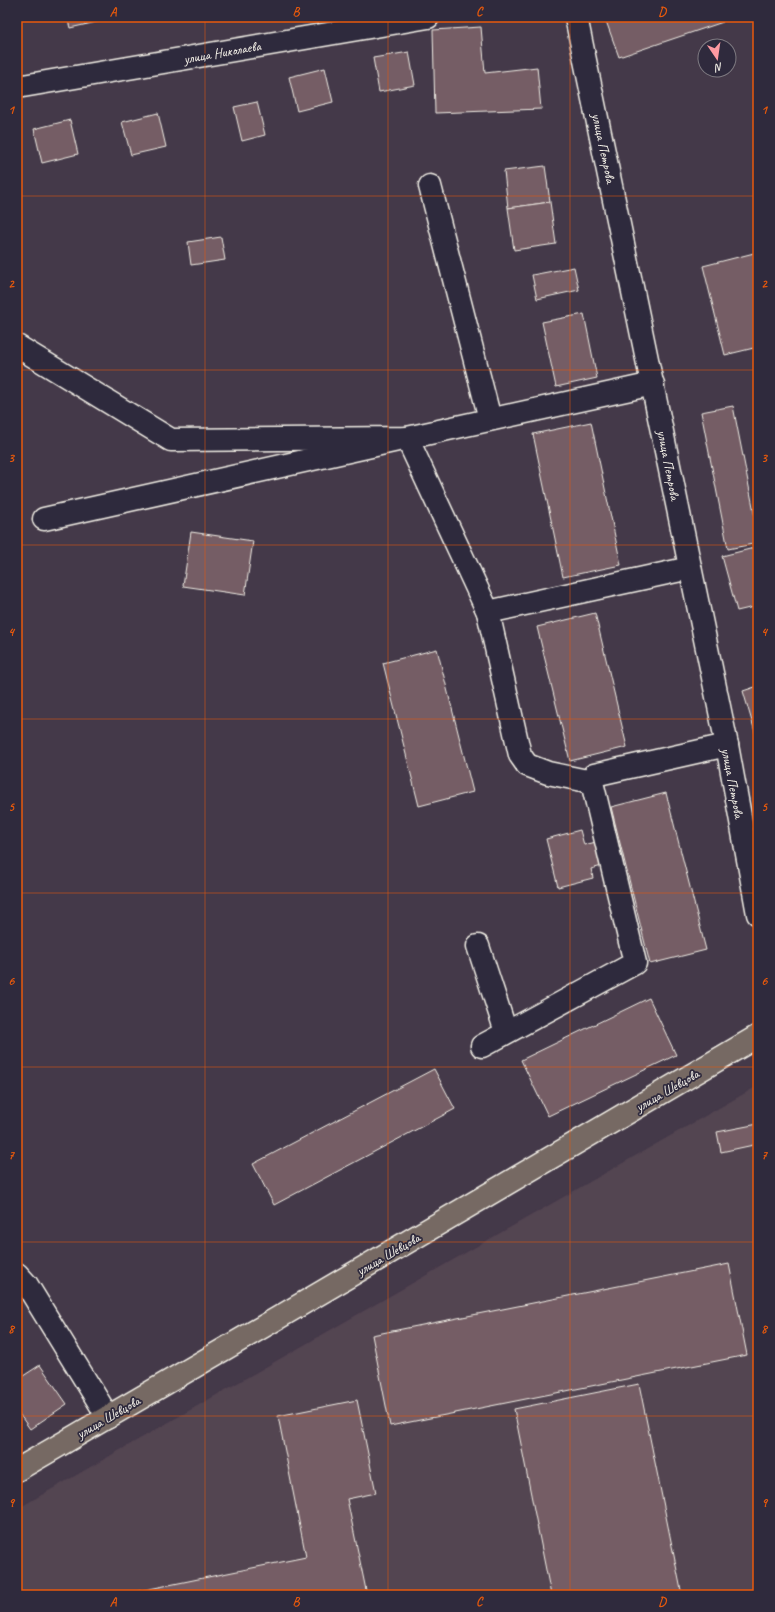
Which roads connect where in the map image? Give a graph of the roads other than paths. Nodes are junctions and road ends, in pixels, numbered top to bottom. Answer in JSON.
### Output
{"nodes":[{"id":1,"x":428,"y":17,"type":"edge"},
{"id":2,"x":576,"y":17,"type":"edge"},
{"id":3,"x":17,"y":87,"type":"edge"},
{"id":4,"x":430,"y":186,"type":"dead end"},
{"id":5,"x":17,"y":346,"type":"edge"},
{"id":6,"x":653,"y":384,"type":"junction"},
{"id":7,"x":490,"y":419,"type":"junction"},
{"id":8,"x":407,"y":438,"type":"junction"},
{"id":9,"x":44,"y":518,"type":"dead end"},
{"id":10,"x":690,"y":568,"type":"junction"},
{"id":11,"x":488,"y":612,"type":"junction"},
{"id":12,"x":727,"y":745,"type":"junction"},
{"id":13,"x":592,"y":782,"type":"junction"},
{"id":14,"x":758,"y":914,"type":"edge"},
{"id":15,"x":478,"y":946,"type":"dead end"},
{"id":16,"x":506,"y":1032,"type":"junction"},
{"id":17,"x":758,"y":1036,"type":"edge"},
{"id":18,"x":482,"y":1046,"type":"dead end"},
{"id":19,"x":17,"y":1274,"type":"edge"},
{"id":20,"x":108,"y":1417,"type":"junction"},
{"id":21,"x":17,"y":1470,"type":"edge"}],
"edges":[{"from":1,"to":3,"type":"street","name":"улица Николаева"},
{"from":2,"to":6,"type":"street","name":"улица Петрова"},
{"from":4,"to":7,"type":"street"},
{"from":5,"to":8,"type":"street"},
{"from":6,"to":7,"type":"street"},
{"from":6,"to":10,"type":"street","name":"улица Петрова"},
{"from":7,"to":8,"type":"street"},
{"from":8,"to":9,"type":"street"},
{"from":8,"to":11,"type":"street"},
{"from":10,"to":11,"type":"street"},
{"from":10,"to":12,"type":"street","name":"улица Петрова"},
{"from":11,"to":13,"type":"street"},
{"from":12,"to":13,"type":"street"},
{"from":12,"to":14,"type":"street","name":"улица Петрова"},
{"from":13,"to":16,"type":"street"},
{"from":15,"to":16,"type":"street"},
{"from":16,"to":18,"type":"street"},
{"from":17,"to":20,"type":"main road","name":"улица Шевцова"},
{"from":19,"to":20,"type":"street"},
{"from":20,"to":21,"type":"main road","name":"улица Шевцова"}]}
